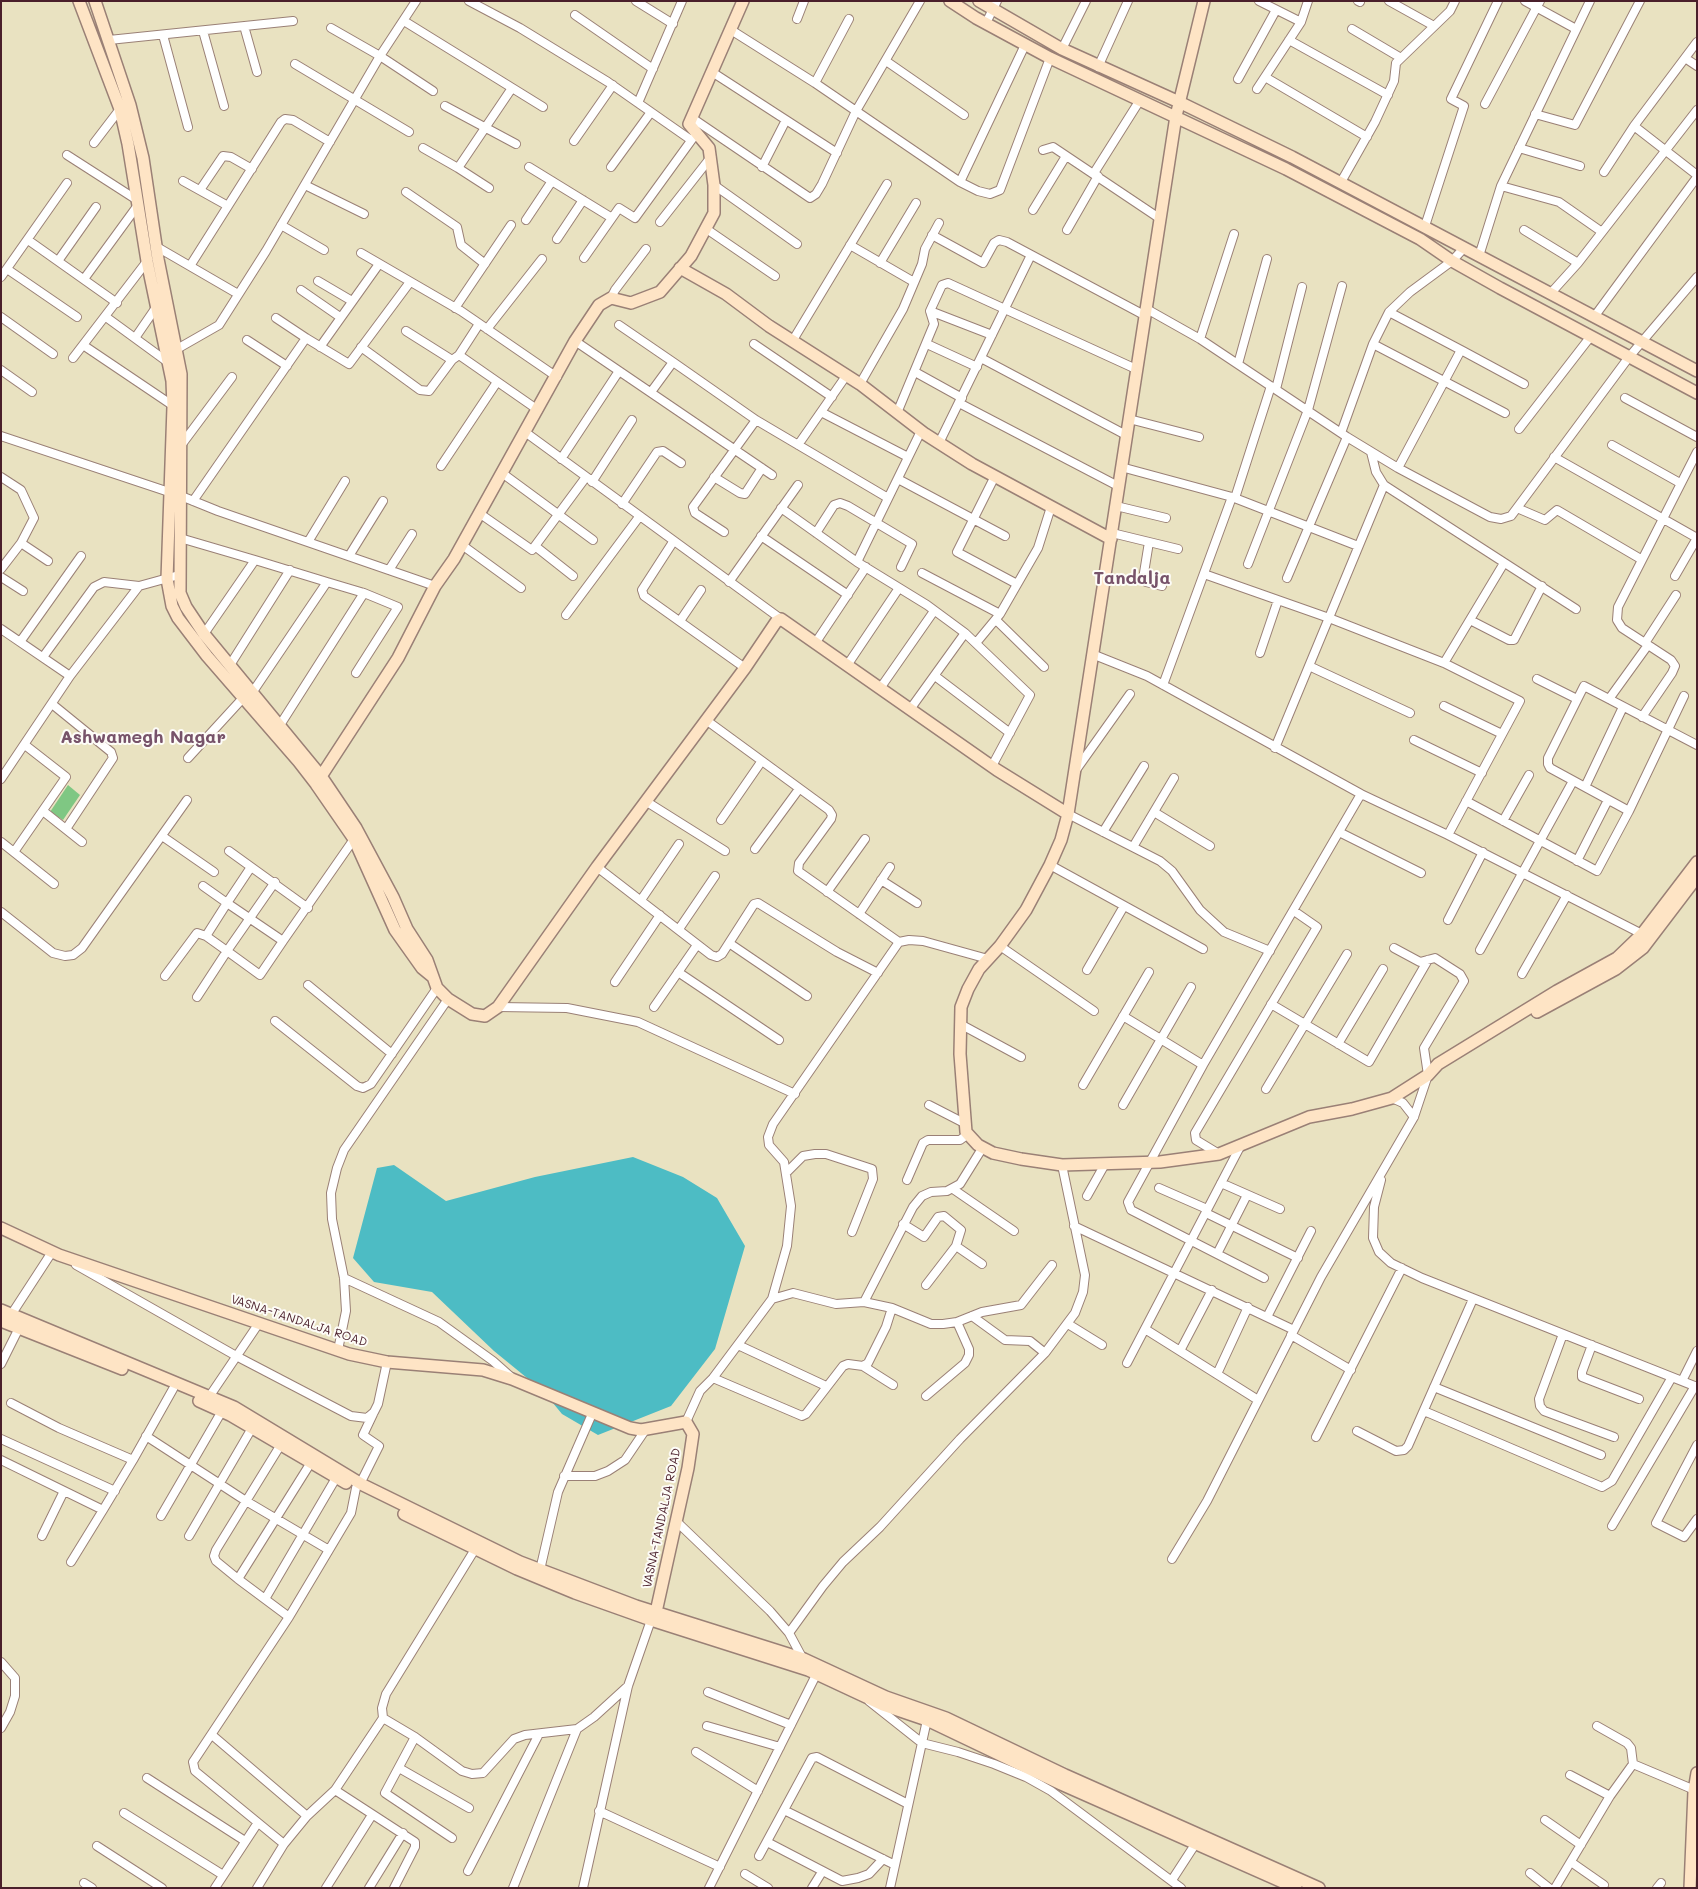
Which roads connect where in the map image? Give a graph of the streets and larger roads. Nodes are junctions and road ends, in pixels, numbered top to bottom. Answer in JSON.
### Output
{"nodes":[{"id":1,"x":79,"y":1,"type":"edge"},
{"id":2,"x":95,"y":1,"type":"edge"},
{"id":3,"x":416,"y":1,"type":"edge"},
{"id":4,"x":636,"y":1,"type":"edge"},
{"id":5,"x":682,"y":1,"type":"edge"},
{"id":6,"x":743,"y":1,"type":"edge"},
{"id":7,"x":804,"y":1,"type":"edge"},
{"id":8,"x":920,"y":1,"type":"edge"},
{"id":9,"x":950,"y":1,"type":"edge"},
{"id":10,"x":979,"y":1,"type":"edge"},
{"id":11,"x":1086,"y":1,"type":"edge"},
{"id":12,"x":1128,"y":1,"type":"edge"},
{"id":13,"x":1204,"y":1,"type":"edge"},
{"id":14,"x":1308,"y":1,"type":"edge"},
{"id":15,"x":1389,"y":1,"type":"edge"},
{"id":16,"x":1455,"y":1,"type":"edge"},
{"id":17,"x":1498,"y":1,"type":"edge"},
{"id":18,"x":1525,"y":1,"type":"edge"},
{"id":19,"x":1590,"y":1,"type":"edge"},
{"id":20,"x":1640,"y":1,"type":"edge"},
{"id":21,"x":472,"y":2,"type":"edge"},
{"id":22,"x":1262,"y":2,"type":"edge"},
{"id":23,"x":1538,"y":4,"type":"edge"},
{"id":24,"x":995,"y":6,"type":"edge"},
{"id":25,"x":1276,"y":10,"type":"junction"},
{"id":26,"x":575,"y":15,"type":"dead end"},
{"id":27,"x":796,"y":18,"type":"dead end"},
{"id":28,"x":849,"y":19,"type":"dead end"},
{"id":29,"x":293,"y":21,"type":"dead end"},
{"id":30,"x":404,"y":21,"type":"junction"},
{"id":31,"x":1301,"y":22,"type":"junction"},
{"id":32,"x":673,"y":24,"type":"junction"},
{"id":33,"x":986,"y":24,"type":"junction"},
{"id":34,"x":244,"y":26,"type":"junction"},
{"id":35,"x":1434,"y":26,"type":"junction"},
{"id":36,"x":331,"y":28,"type":"dead end"},
{"id":37,"x":1352,"y":29,"type":"dead end"},
{"id":38,"x":1576,"y":29,"type":"junction"},
{"id":39,"x":202,"y":30,"type":"junction"},
{"id":40,"x":731,"y":30,"type":"junction"},
{"id":41,"x":163,"y":34,"type":"junction"},
{"id":42,"x":109,"y":40,"type":"junction"},
{"id":43,"x":1289,"y":40,"type":"junction"},
{"id":44,"x":1697,"y":42,"type":"edge"},
{"id":45,"x":1025,"y":45,"type":"junction"},
{"id":46,"x":1062,"y":49,"type":"junction"},
{"id":47,"x":380,"y":56,"type":"junction"},
{"id":48,"x":1050,"y":58,"type":"junction"},
{"id":49,"x":1402,"y":58,"type":"junction"},
{"id":50,"x":1685,"y":58,"type":"junction"},
{"id":51,"x":886,"y":61,"type":"junction"},
{"id":52,"x":295,"y":64,"type":"dead end"},
{"id":53,"x":1098,"y":66,"type":"junction"},
{"id":54,"x":1697,"y":66,"type":"edge"},
{"id":55,"x":653,"y":69,"type":"junction"},
{"id":56,"x":257,"y":72,"type":"dead end"},
{"id":57,"x":712,"y":72,"type":"junction"},
{"id":58,"x":1265,"y":77,"type":"junction"},
{"id":59,"x":1238,"y":79,"type":"dead end"},
{"id":60,"x":815,"y":84,"type":"junction"},
{"id":61,"x":613,"y":85,"type":"junction"},
{"id":62,"x":512,"y":88,"type":"junction"},
{"id":63,"x":1257,"y":89,"type":"dead end"},
{"id":64,"x":433,"y":91,"type":"dead end"},
{"id":65,"x":1388,"y":95,"type":"junction"},
{"id":66,"x":1140,"y":100,"type":"junction"},
{"id":67,"x":355,"y":101,"type":"junction"},
{"id":68,"x":1179,"y":102,"type":"junction"},
{"id":69,"x":638,"y":103,"type":"junction"},
{"id":70,"x":1485,"y":104,"type":"dead end"},
{"id":71,"x":224,"y":106,"type":"dead end"},
{"id":72,"x":445,"y":106,"type":"dead end"},
{"id":73,"x":543,"y":107,"type":"dead end"},
{"id":74,"x":120,"y":109,"type":"junction"},
{"id":75,"x":856,"y":111,"type":"junction"},
{"id":76,"x":650,"y":112,"type":"junction"},
{"id":77,"x":1696,"y":113,"type":"edge"},
{"id":78,"x":964,"y":114,"type":"dead end"},
{"id":79,"x":1535,"y":114,"type":"junction"},
{"id":80,"x":1176,"y":116,"type":"junction"},
{"id":81,"x":692,"y":118,"type":"junction"},
{"id":82,"x":786,"y":120,"type":"junction"},
{"id":83,"x":1634,"y":126,"type":"junction"},
{"id":84,"x":188,"y":127,"type":"dead end"},
{"id":85,"x":486,"y":127,"type":"junction"},
{"id":86,"x":409,"y":132,"type":"dead end"},
{"id":87,"x":694,"y":137,"type":"junction"},
{"id":88,"x":1367,"y":137,"type":"junction"},
{"id":89,"x":330,"y":142,"type":"junction"},
{"id":90,"x":574,"y":142,"type":"dead end"},
{"id":91,"x":94,"y":143,"type":"dead end"},
{"id":92,"x":516,"y":144,"type":"dead end"},
{"id":93,"x":423,"y":148,"type":"dead end"},
{"id":94,"x":1519,"y":148,"type":"junction"},
{"id":95,"x":1044,"y":150,"type":"dead end"},
{"id":96,"x":1665,"y":151,"type":"junction"},
{"id":97,"x":837,"y":153,"type":"junction"},
{"id":98,"x":67,"y":155,"type":"dead end"},
{"id":99,"x":1066,"y":156,"type":"junction"},
{"id":100,"x":710,"y":157,"type":"junction"},
{"id":101,"x":1580,"y":166,"type":"dead end"},
{"id":102,"x":529,"y":167,"type":"dead end"},
{"id":103,"x":611,"y":167,"type":"dead end"},
{"id":104,"x":762,"y":167,"type":"junction"},
{"id":105,"x":458,"y":168,"type":"junction"},
{"id":106,"x":252,"y":169,"type":"junction"},
{"id":107,"x":1604,"y":172,"type":"dead end"},
{"id":108,"x":1096,"y":175,"type":"junction"},
{"id":109,"x":1697,"y":176,"type":"edge"},
{"id":110,"x":183,"y":180,"type":"dead end"},
{"id":111,"x":552,"y":181,"type":"junction"},
{"id":112,"x":960,"y":182,"type":"junction"},
{"id":113,"x":1341,"y":182,"type":"junction"},
{"id":114,"x":67,"y":183,"type":"dead end"},
{"id":115,"x":887,"y":184,"type":"dead end"},
{"id":116,"x":305,"y":185,"type":"junction"},
{"id":117,"x":714,"y":185,"type":"junction"},
{"id":118,"x":1500,"y":186,"type":"junction"},
{"id":119,"x":489,"y":188,"type":"dead end"},
{"id":120,"x":200,"y":190,"type":"junction"},
{"id":121,"x":406,"y":192,"type":"dead end"},
{"id":122,"x":583,"y":200,"type":"junction"},
{"id":123,"x":138,"y":203,"type":"junction"},
{"id":124,"x":916,"y":203,"type":"dead end"},
{"id":125,"x":228,"y":206,"type":"junction"},
{"id":126,"x":96,"y":207,"type":"dead end"},
{"id":127,"x":1033,"y":210,"type":"dead end"},
{"id":128,"x":364,"y":214,"type":"dead end"},
{"id":129,"x":612,"y":218,"type":"junction"},
{"id":130,"x":1159,"y":218,"type":"junction"},
{"id":131,"x":526,"y":220,"type":"dead end"},
{"id":132,"x":660,"y":222,"type":"dead end"},
{"id":133,"x":939,"y":223,"type":"dead end"},
{"id":134,"x":281,"y":225,"type":"junction"},
{"id":135,"x":511,"y":225,"type":"dead end"},
{"id":136,"x":1425,"y":226,"type":"junction"},
{"id":137,"x":705,"y":228,"type":"junction"},
{"id":138,"x":1067,"y":230,"type":"dead end"},
{"id":139,"x":1524,"y":230,"type":"dead end"},
{"id":140,"x":1602,"y":232,"type":"junction"},
{"id":141,"x":1234,"y":234,"type":"dead end"},
{"id":142,"x":932,"y":235,"type":"junction"},
{"id":143,"x":557,"y":239,"type":"dead end"},
{"id":144,"x":28,"y":240,"type":"junction"},
{"id":145,"x":798,"y":244,"type":"dead end"},
{"id":146,"x":850,"y":245,"type":"junction"},
{"id":147,"x":1464,"y":248,"type":"junction"},
{"id":148,"x":157,"y":249,"type":"junction"},
{"id":149,"x":646,"y":249,"type":"dead end"},
{"id":150,"x":324,"y":250,"type":"dead end"},
{"id":151,"x":361,"y":253,"type":"dead end"},
{"id":152,"x":1031,"y":255,"type":"junction"},
{"id":153,"x":1479,"y":256,"type":"junction"},
{"id":154,"x":584,"y":258,"type":"dead end"},
{"id":155,"x":542,"y":259,"type":"dead end"},
{"id":156,"x":1266,"y":259,"type":"dead end"},
{"id":157,"x":58,"y":261,"type":"junction"},
{"id":158,"x":147,"y":261,"type":"junction"},
{"id":159,"x":1452,"y":261,"type":"junction"},
{"id":160,"x":880,"y":263,"type":"junction"},
{"id":161,"x":1578,"y":263,"type":"junction"},
{"id":162,"x":379,"y":264,"type":"junction"},
{"id":163,"x":485,"y":264,"type":"junction"},
{"id":164,"x":190,"y":266,"type":"junction"},
{"id":165,"x":680,"y":268,"type":"junction"},
{"id":166,"x":7,"y":269,"type":"junction"},
{"id":167,"x":775,"y":276,"type":"dead end"},
{"id":168,"x":1,"y":277,"type":"edge"},
{"id":169,"x":1697,"y":277,"type":"edge"},
{"id":170,"x":84,"y":279,"type":"junction"},
{"id":171,"x":318,"y":281,"type":"dead end"},
{"id":172,"x":410,"y":282,"type":"junction"},
{"id":173,"x":914,"y":282,"type":"junction"},
{"id":174,"x":1342,"y":286,"type":"dead end"},
{"id":175,"x":1302,"y":287,"type":"dead end"},
{"id":176,"x":301,"y":290,"type":"dead end"},
{"id":177,"x":238,"y":294,"type":"junction"},
{"id":178,"x":1550,"y":294,"type":"junction"},
{"id":179,"x":611,"y":298,"type":"junction"},
{"id":180,"x":352,"y":301,"type":"junction"},
{"id":181,"x":117,"y":303,"type":"junction"},
{"id":182,"x":157,"y":306,"type":"junction"},
{"id":183,"x":455,"y":308,"type":"junction"},
{"id":184,"x":1003,"y":310,"type":"junction"},
{"id":185,"x":930,"y":311,"type":"junction"},
{"id":186,"x":1145,"y":312,"type":"junction"},
{"id":187,"x":1389,"y":312,"type":"junction"},
{"id":188,"x":1,"y":317,"type":"edge"},
{"id":189,"x":77,"y":317,"type":"dead end"},
{"id":190,"x":106,"y":317,"type":"junction"},
{"id":191,"x":340,"y":317,"type":"junction"},
{"id":192,"x":1594,"y":317,"type":"junction"},
{"id":193,"x":276,"y":318,"type":"dead end"},
{"id":194,"x":479,"y":324,"type":"junction"},
{"id":195,"x":618,"y":325,"type":"dead end"},
{"id":196,"x":487,"y":329,"type":"junction"},
{"id":197,"x":406,"y":331,"type":"dead end"},
{"id":198,"x":992,"y":335,"type":"junction"},
{"id":199,"x":1591,"y":336,"type":"junction"},
{"id":200,"x":135,"y":338,"type":"junction"},
{"id":201,"x":306,"y":338,"type":"junction"},
{"id":202,"x":1200,"y":339,"type":"junction"},
{"id":203,"x":247,"y":340,"type":"dead end"},
{"id":204,"x":793,"y":340,"type":"junction"},
{"id":205,"x":575,"y":341,"type":"junction"},
{"id":206,"x":1642,"y":343,"type":"junction"},
{"id":207,"x":754,"y":344,"type":"dead end"},
{"id":208,"x":927,"y":344,"type":"junction"},
{"id":209,"x":1373,"y":344,"type":"junction"},
{"id":210,"x":83,"y":345,"type":"junction"},
{"id":211,"x":320,"y":347,"type":"junction"},
{"id":212,"x":361,"y":347,"type":"junction"},
{"id":213,"x":177,"y":348,"type":"junction"},
{"id":214,"x":1461,"y":350,"type":"junction"},
{"id":215,"x":53,"y":354,"type":"dead end"},
{"id":216,"x":459,"y":356,"type":"junction"},
{"id":217,"x":1629,"y":357,"type":"junction"},
{"id":218,"x":73,"y":358,"type":"dead end"},
{"id":219,"x":981,"y":358,"type":"junction"},
{"id":220,"x":452,"y":360,"type":"junction"},
{"id":221,"x":673,"y":362,"type":"junction"},
{"id":222,"x":169,"y":363,"type":"junction"},
{"id":223,"x":1238,"y":364,"type":"junction"},
{"id":224,"x":287,"y":366,"type":"junction"},
{"id":225,"x":977,"y":367,"type":"junction"},
{"id":226,"x":1,"y":370,"type":"edge"},
{"id":227,"x":1136,"y":370,"type":"junction"},
{"id":228,"x":619,"y":371,"type":"junction"},
{"id":229,"x":1697,"y":371,"type":"edge"},
{"id":230,"x":915,"y":372,"type":"junction"},
{"id":231,"x":846,"y":376,"type":"junction"},
{"id":232,"x":232,"y":377,"type":"dead end"},
{"id":233,"x":556,"y":377,"type":"junction"},
{"id":234,"x":1444,"y":381,"type":"junction"},
{"id":235,"x":497,"y":382,"type":"junction"},
{"id":236,"x":860,"y":384,"type":"junction"},
{"id":237,"x":1524,"y":384,"type":"dead end"},
{"id":238,"x":1273,"y":387,"type":"junction"},
{"id":239,"x":32,"y":392,"type":"dead end"},
{"id":240,"x":651,"y":392,"type":"junction"},
{"id":241,"x":1697,"y":394,"type":"edge"},
{"id":242,"x":832,"y":397,"type":"junction"},
{"id":243,"x":1625,"y":398,"type":"dead end"},
{"id":244,"x":961,"y":400,"type":"junction"},
{"id":245,"x":178,"y":406,"type":"junction"},
{"id":246,"x":538,"y":410,"type":"junction"},
{"id":247,"x":1308,"y":410,"type":"junction"},
{"id":248,"x":821,"y":412,"type":"junction"},
{"id":249,"x":897,"y":413,"type":"junction"},
{"id":250,"x":1505,"y":413,"type":"dead end"},
{"id":251,"x":1128,"y":419,"type":"junction"},
{"id":252,"x":632,"y":420,"type":"dead end"},
{"id":253,"x":756,"y":420,"type":"junction"},
{"id":254,"x":1519,"y":429,"type":"dead end"},
{"id":255,"x":1,"y":430,"type":"edge"},
{"id":256,"x":921,"y":431,"type":"junction"},
{"id":257,"x":525,"y":432,"type":"junction"},
{"id":258,"x":1126,"y":435,"type":"junction"},
{"id":259,"x":1344,"y":435,"type":"junction"},
{"id":260,"x":1,"y":436,"type":"edge"},
{"id":261,"x":1198,"y":437,"type":"dead end"},
{"id":262,"x":1697,"y":437,"type":"edge"},
{"id":263,"x":18,"y":442,"type":"junction"},
{"id":264,"x":939,"y":443,"type":"junction"},
{"id":265,"x":182,"y":444,"type":"junction"},
{"id":266,"x":798,"y":445,"type":"junction"},
{"id":267,"x":1612,"y":445,"type":"dead end"},
{"id":268,"x":735,"y":449,"type":"junction"},
{"id":269,"x":1371,"y":452,"type":"junction"},
{"id":270,"x":1697,"y":452,"type":"edge"},
{"id":271,"x":908,"y":457,"type":"junction"},
{"id":272,"x":1554,"y":458,"type":"junction"},
{"id":273,"x":561,"y":459,"type":"junction"},
{"id":274,"x":681,"y":463,"type":"dead end"},
{"id":275,"x":442,"y":466,"type":"dead end"},
{"id":276,"x":1121,"y":467,"type":"junction"},
{"id":277,"x":762,"y":468,"type":"junction"},
{"id":278,"x":1398,"y":468,"type":"junction"},
{"id":279,"x":502,"y":473,"type":"junction"},
{"id":280,"x":772,"y":475,"type":"dead end"},
{"id":281,"x":1,"y":476,"type":"edge"},
{"id":282,"x":995,"y":476,"type":"junction"},
{"id":283,"x":714,"y":477,"type":"junction"},
{"id":284,"x":589,"y":479,"type":"junction"},
{"id":285,"x":898,"y":479,"type":"junction"},
{"id":286,"x":345,"y":481,"type":"dead end"},
{"id":287,"x":1680,"y":483,"type":"junction"},
{"id":288,"x":798,"y":485,"type":"dead end"},
{"id":289,"x":1384,"y":485,"type":"junction"},
{"id":290,"x":1118,"y":486,"type":"junction"},
{"id":291,"x":175,"y":495,"type":"junction"},
{"id":292,"x":1233,"y":497,"type":"junction"},
{"id":293,"x":888,"y":498,"type":"junction"},
{"id":294,"x":193,"y":501,"type":"junction"},
{"id":295,"x":383,"y":501,"type":"dead end"},
{"id":296,"x":622,"y":504,"type":"junction"},
{"id":297,"x":1051,"y":506,"type":"junction"},
{"id":298,"x":1116,"y":506,"type":"junction"},
{"id":299,"x":781,"y":508,"type":"junction"},
{"id":300,"x":1517,"y":508,"type":"junction"},
{"id":301,"x":1269,"y":511,"type":"junction"},
{"id":302,"x":480,"y":513,"type":"junction"},
{"id":303,"x":559,"y":513,"type":"junction"},
{"id":304,"x":639,"y":517,"type":"junction"},
{"id":305,"x":1166,"y":518,"type":"dead end"},
{"id":306,"x":974,"y":519,"type":"junction"},
{"id":307,"x":1663,"y":520,"type":"junction"},
{"id":308,"x":877,"y":521,"type":"junction"},
{"id":309,"x":1310,"y":527,"type":"junction"},
{"id":310,"x":724,"y":532,"type":"dead end"},
{"id":311,"x":816,"y":533,"type":"junction"},
{"id":312,"x":412,"y":534,"type":"dead end"},
{"id":313,"x":761,"y":536,"type":"junction"},
{"id":314,"x":1006,"y":536,"type":"dead end"},
{"id":315,"x":1111,"y":536,"type":"junction"},
{"id":316,"x":180,"y":538,"type":"junction"},
{"id":317,"x":1697,"y":538,"type":"edge"},
{"id":318,"x":593,"y":540,"type":"dead end"},
{"id":319,"x":308,"y":542,"type":"junction"},
{"id":320,"x":673,"y":542,"type":"junction"},
{"id":321,"x":1149,"y":542,"type":"junction"},
{"id":322,"x":21,"y":543,"type":"junction"},
{"id":323,"x":462,"y":545,"type":"junction"},
{"id":324,"x":535,"y":546,"type":"junction"},
{"id":325,"x":1358,"y":546,"type":"junction"},
{"id":326,"x":1178,"y":549,"type":"dead end"},
{"id":327,"x":81,"y":556,"type":"dead end"},
{"id":328,"x":349,"y":556,"type":"junction"},
{"id":329,"x":1643,"y":558,"type":"junction"},
{"id":330,"x":255,"y":560,"type":"junction"},
{"id":331,"x":48,"y":561,"type":"dead end"},
{"id":332,"x":857,"y":562,"type":"junction"},
{"id":333,"x":1504,"y":563,"type":"junction"},
{"id":334,"x":1248,"y":564,"type":"dead end"},
{"id":335,"x":866,"y":567,"type":"junction"},
{"id":336,"x":901,"y":567,"type":"dead end"},
{"id":337,"x":1,"y":569,"type":"edge"},
{"id":338,"x":290,"y":570,"type":"junction"},
{"id":339,"x":390,"y":570,"type":"junction"},
{"id":340,"x":922,"y":573,"type":"dead end"},
{"id":341,"x":1204,"y":574,"type":"junction"},
{"id":342,"x":179,"y":575,"type":"junction"},
{"id":343,"x":572,"y":576,"type":"dead end"},
{"id":344,"x":1675,"y":576,"type":"dead end"},
{"id":345,"x":1,"y":577,"type":"edge"},
{"id":346,"x":168,"y":578,"type":"junction"},
{"id":347,"x":1287,"y":578,"type":"dead end"},
{"id":348,"x":327,"y":582,"type":"junction"},
{"id":349,"x":728,"y":582,"type":"junction"},
{"id":350,"x":1018,"y":584,"type":"junction"},
{"id":351,"x":139,"y":586,"type":"junction"},
{"id":352,"x":435,"y":586,"type":"junction"},
{"id":353,"x":1162,"y":586,"type":"dead end"},
{"id":354,"x":1542,"y":586,"type":"junction"},
{"id":355,"x":521,"y":588,"type":"dead end"},
{"id":356,"x":899,"y":588,"type":"junction"},
{"id":357,"x":701,"y":590,"type":"dead end"},
{"id":358,"x":23,"y":591,"type":"dead end"},
{"id":359,"x":364,"y":594,"type":"junction"},
{"id":360,"x":848,"y":594,"type":"junction"},
{"id":361,"x":1676,"y":595,"type":"dead end"},
{"id":362,"x":1278,"y":600,"type":"junction"},
{"id":363,"x":1576,"y":609,"type":"dead end"},
{"id":364,"x":934,"y":611,"type":"junction"},
{"id":365,"x":566,"y":615,"type":"dead end"},
{"id":366,"x":998,"y":617,"type":"junction"},
{"id":367,"x":1329,"y":618,"type":"junction"},
{"id":368,"x":782,"y":619,"type":"junction"},
{"id":369,"x":1470,"y":620,"type":"junction"},
{"id":370,"x":680,"y":621,"type":"junction"},
{"id":371,"x":1,"y":629,"type":"edge"},
{"id":372,"x":965,"y":633,"type":"junction"},
{"id":373,"x":204,"y":634,"type":"junction"},
{"id":374,"x":20,"y":642,"type":"junction"},
{"id":375,"x":816,"y":642,"type":"junction"},
{"id":376,"x":976,"y":643,"type":"junction"},
{"id":377,"x":1646,"y":644,"type":"junction"},
{"id":378,"x":1260,"y":653,"type":"dead end"},
{"id":379,"x":1092,"y":654,"type":"junction"},
{"id":380,"x":43,"y":657,"type":"junction"},
{"id":381,"x":1444,"y":663,"type":"junction"},
{"id":382,"x":848,"y":664,"type":"junction"},
{"id":383,"x":230,"y":665,"type":"junction"},
{"id":384,"x":1309,"y":666,"type":"junction"},
{"id":385,"x":1044,"y":667,"type":"dead end"},
{"id":386,"x":745,"y":668,"type":"junction"},
{"id":387,"x":356,"y":673,"type":"dead end"},
{"id":388,"x":70,"y":676,"type":"junction"},
{"id":389,"x":935,"y":676,"type":"junction"},
{"id":390,"x":1538,"y":680,"type":"dead end"},
{"id":391,"x":1163,"y":685,"type":"junction"},
{"id":392,"x":881,"y":687,"type":"junction"},
{"id":393,"x":1130,"y":694,"type":"dead end"},
{"id":394,"x":248,"y":696,"type":"junction"},
{"id":395,"x":1684,"y":696,"type":"dead end"},
{"id":396,"x":1577,"y":699,"type":"junction"},
{"id":397,"x":1609,"y":699,"type":"junction"},
{"id":398,"x":52,"y":704,"type":"junction"},
{"id":399,"x":1444,"y":706,"type":"dead end"},
{"id":400,"x":1623,"y":707,"type":"junction"},
{"id":401,"x":911,"y":708,"type":"junction"},
{"id":402,"x":1410,"y":714,"type":"dead end"},
{"id":403,"x":1642,"y":717,"type":"junction"},
{"id":404,"x":706,"y":720,"type":"junction"},
{"id":405,"x":280,"y":724,"type":"junction"},
{"id":406,"x":1668,"y":730,"type":"junction"},
{"id":407,"x":1010,"y":733,"type":"junction"},
{"id":408,"x":1502,"y":734,"type":"junction"},
{"id":409,"x":1414,"y":740,"type":"dead end"},
{"id":410,"x":25,"y":745,"type":"junction"},
{"id":411,"x":1697,"y":746,"type":"edge"},
{"id":412,"x":1275,"y":748,"type":"junction"},
{"id":413,"x":188,"y":758,"type":"dead end"},
{"id":414,"x":761,"y":762,"type":"junction"},
{"id":415,"x":992,"y":766,"type":"junction"},
{"id":416,"x":1144,"y":766,"type":"dead end"},
{"id":417,"x":1482,"y":773,"type":"junction"},
{"id":418,"x":1073,"y":774,"type":"junction"},
{"id":419,"x":1529,"y":775,"type":"dead end"},
{"id":420,"x":1174,"y":778,"type":"dead end"},
{"id":421,"x":1,"y":779,"type":"edge"},
{"id":422,"x":318,"y":780,"type":"junction"},
{"id":423,"x":1573,"y":781,"type":"junction"},
{"id":424,"x":1585,"y":787,"type":"junction"},
{"id":425,"x":799,"y":789,"type":"junction"},
{"id":426,"x":1361,"y":794,"type":"junction"},
{"id":427,"x":187,"y":800,"type":"dead end"},
{"id":428,"x":1608,"y":800,"type":"junction"},
{"id":429,"x":1466,"y":801,"type":"junction"},
{"id":430,"x":647,"y":802,"type":"junction"},
{"id":431,"x":1629,"y":811,"type":"junction"},
{"id":432,"x":43,"y":812,"type":"junction"},
{"id":433,"x":1154,"y":812,"type":"junction"},
{"id":434,"x":1068,"y":814,"type":"junction"},
{"id":435,"x":721,"y":820,"type":"dead end"},
{"id":436,"x":1502,"y":821,"type":"junction"},
{"id":437,"x":66,"y":830,"type":"junction"},
{"id":438,"x":1103,"y":832,"type":"junction"},
{"id":439,"x":1339,"y":832,"type":"junction"},
{"id":440,"x":1448,"y":835,"type":"junction"},
{"id":441,"x":162,"y":836,"type":"junction"},
{"id":442,"x":354,"y":839,"type":"junction"},
{"id":443,"x":865,"y":839,"type":"dead end"},
{"id":444,"x":1540,"y":841,"type":"junction"},
{"id":445,"x":1,"y":842,"type":"edge"},
{"id":446,"x":82,"y":842,"type":"dead end"},
{"id":447,"x":679,"y":844,"type":"dead end"},
{"id":448,"x":1210,"y":846,"type":"dead end"},
{"id":449,"x":1133,"y":847,"type":"junction"},
{"id":450,"x":755,"y":849,"type":"dead end"},
{"id":451,"x":229,"y":851,"type":"dead end"},
{"id":452,"x":725,"y":851,"type":"dead end"},
{"id":453,"x":14,"y":852,"type":"junction"},
{"id":454,"x":1483,"y":852,"type":"junction"},
{"id":455,"x":1577,"y":861,"type":"junction"},
{"id":456,"x":1697,"y":862,"type":"edge"},
{"id":457,"x":1050,"y":865,"type":"junction"},
{"id":458,"x":251,"y":867,"type":"junction"},
{"id":459,"x":597,"y":867,"type":"junction"},
{"id":460,"x":890,"y":867,"type":"dead end"},
{"id":461,"x":214,"y":872,"type":"dead end"},
{"id":462,"x":1421,"y":873,"type":"dead end"},
{"id":463,"x":1523,"y":873,"type":"junction"},
{"id":464,"x":715,"y":876,"type":"dead end"},
{"id":465,"x":1697,"y":877,"type":"edge"},
{"id":466,"x":881,"y":880,"type":"junction"},
{"id":467,"x":275,"y":882,"type":"junction"},
{"id":468,"x":54,"y":884,"type":"dead end"},
{"id":469,"x":203,"y":886,"type":"dead end"},
{"id":470,"x":827,"y":892,"type":"junction"},
{"id":471,"x":1567,"y":896,"type":"junction"},
{"id":472,"x":641,"y":900,"type":"junction"},
{"id":473,"x":227,"y":903,"type":"junction"},
{"id":474,"x":917,"y":903,"type":"dead end"},
{"id":475,"x":1124,"y":906,"type":"junction"},
{"id":476,"x":308,"y":908,"type":"junction"},
{"id":477,"x":1294,"y":911,"type":"junction"},
{"id":478,"x":1,"y":912,"type":"edge"},
{"id":479,"x":859,"y":914,"type":"junction"},
{"id":480,"x":660,"y":915,"type":"junction"},
{"id":481,"x":250,"y":918,"type":"junction"},
{"id":482,"x":1448,"y":920,"type":"dead end"},
{"id":483,"x":679,"y":929,"type":"junction"},
{"id":484,"x":206,"y":936,"type":"junction"},
{"id":485,"x":1646,"y":936,"type":"junction"},
{"id":486,"x":284,"y":941,"type":"junction"},
{"id":487,"x":899,"y":942,"type":"junction"},
{"id":488,"x":729,"y":943,"type":"junction"},
{"id":489,"x":697,"y":945,"type":"junction"},
{"id":490,"x":1000,"y":946,"type":"junction"},
{"id":491,"x":1394,"y":948,"type":"dead end"},
{"id":492,"x":1204,"y":949,"type":"dead end"},
{"id":493,"x":1480,"y":950,"type":"dead end"},
{"id":494,"x":227,"y":951,"type":"junction"},
{"id":495,"x":1270,"y":951,"type":"junction"},
{"id":496,"x":1347,"y":954,"type":"dead end"},
{"id":497,"x":988,"y":960,"type":"junction"},
{"id":498,"x":1428,"y":960,"type":"junction"},
{"id":499,"x":1383,"y":969,"type":"dead end"},
{"id":500,"x":1087,"y":970,"type":"dead end"},
{"id":501,"x":678,"y":972,"type":"junction"},
{"id":502,"x":1148,"y":972,"type":"dead end"},
{"id":503,"x":878,"y":973,"type":"junction"},
{"id":504,"x":1522,"y":974,"type":"dead end"},
{"id":505,"x":165,"y":976,"type":"dead end"},
{"id":506,"x":615,"y":982,"type":"dead end"},
{"id":507,"x":436,"y":983,"type":"junction"},
{"id":508,"x":308,"y":985,"type":"dead end"},
{"id":509,"x":1191,"y":987,"type":"dead end"},
{"id":510,"x":807,"y":996,"type":"dead end"},
{"id":511,"x":197,"y":997,"type":"dead end"},
{"id":512,"x":448,"y":999,"type":"junction"},
{"id":513,"x":1271,"y":1004,"type":"junction"},
{"id":514,"x":498,"y":1007,"type":"junction"},
{"id":515,"x":654,"y":1008,"type":"dead end"},
{"id":516,"x":1094,"y":1011,"type":"dead end"},
{"id":517,"x":1123,"y":1016,"type":"junction"},
{"id":518,"x":274,"y":1020,"type":"dead end"},
{"id":519,"x":960,"y":1024,"type":"junction"},
{"id":520,"x":1304,"y":1024,"type":"junction"},
{"id":521,"x":1161,"y":1039,"type":"junction"},
{"id":522,"x":779,"y":1040,"type":"dead end"},
{"id":523,"x":1338,"y":1044,"type":"junction"},
{"id":524,"x":392,"y":1054,"type":"junction"},
{"id":525,"x":1021,"y":1057,"type":"dead end"},
{"id":526,"x":1203,"y":1065,"type":"junction"},
{"id":527,"x":1431,"y":1073,"type":"junction"},
{"id":528,"x":1083,"y":1085,"type":"dead end"},
{"id":529,"x":1266,"y":1089,"type":"dead end"},
{"id":530,"x":795,"y":1094,"type":"junction"},
{"id":531,"x":1392,"y":1098,"type":"junction"},
{"id":532,"x":929,"y":1105,"type":"dead end"},
{"id":533,"x":1123,"y":1105,"type":"dead end"},
{"id":534,"x":1414,"y":1117,"type":"junction"},
{"id":535,"x":967,"y":1129,"type":"junction"},
{"id":536,"x":1241,"y":1145,"type":"junction"},
{"id":537,"x":983,"y":1148,"type":"junction"},
{"id":538,"x":1218,"y":1154,"type":"junction"},
{"id":539,"x":1149,"y":1162,"type":"junction"},
{"id":540,"x":1104,"y":1164,"type":"junction"},
{"id":541,"x":1062,"y":1165,"type":"junction"},
{"id":542,"x":1385,"y":1170,"type":"junction"},
{"id":543,"x":786,"y":1173,"type":"junction"},
{"id":544,"x":907,"y":1180,"type":"dead end"},
{"id":545,"x":1221,"y":1184,"type":"junction"},
{"id":546,"x":1159,"y":1188,"type":"dead end"},
{"id":547,"x":954,"y":1189,"type":"junction"},
{"id":548,"x":1248,"y":1195,"type":"junction"},
{"id":549,"x":1087,"y":1196,"type":"dead end"},
{"id":550,"x":1280,"y":1209,"type":"dead end"},
{"id":551,"x":1206,"y":1211,"type":"junction"},
{"id":552,"x":903,"y":1224,"type":"junction"},
{"id":553,"x":1232,"y":1225,"type":"junction"},
{"id":554,"x":1074,"y":1226,"type":"junction"},
{"id":555,"x":1,"y":1228,"type":"edge"},
{"id":556,"x":1014,"y":1231,"type":"dead end"},
{"id":557,"x":1311,"y":1231,"type":"dead end"},
{"id":558,"x":852,"y":1232,"type":"dead end"},
{"id":559,"x":1192,"y":1240,"type":"junction"},
{"id":560,"x":956,"y":1246,"type":"junction"},
{"id":561,"x":1218,"y":1252,"type":"junction"},
{"id":562,"x":56,"y":1254,"type":"junction"},
{"id":563,"x":1298,"y":1258,"type":"junction"},
{"id":564,"x":982,"y":1264,"type":"dead end"},
{"id":565,"x":1052,"y":1265,"type":"dead end"},
{"id":566,"x":1402,"y":1268,"type":"junction"},
{"id":567,"x":1174,"y":1272,"type":"junction"},
{"id":568,"x":344,"y":1278,"type":"junction"},
{"id":569,"x":1264,"y":1278,"type":"dead end"},
{"id":570,"x":926,"y":1285,"type":"dead end"},
{"id":571,"x":1212,"y":1290,"type":"junction"},
{"id":572,"x":1473,"y":1298,"type":"junction"},
{"id":573,"x":772,"y":1299,"type":"junction"},
{"id":574,"x":864,"y":1302,"type":"junction"},
{"id":575,"x":1248,"y":1307,"type":"junction"},
{"id":576,"x":892,"y":1308,"type":"junction"},
{"id":577,"x":5,"y":1315,"type":"edge"},
{"id":578,"x":972,"y":1316,"type":"junction"},
{"id":579,"x":1267,"y":1317,"type":"junction"},
{"id":580,"x":957,"y":1322,"type":"junction"},
{"id":581,"x":259,"y":1323,"type":"junction"},
{"id":582,"x":1068,"y":1324,"type":"junction"},
{"id":583,"x":19,"y":1328,"type":"junction"},
{"id":584,"x":1145,"y":1329,"type":"junction"},
{"id":585,"x":1292,"y":1332,"type":"junction"},
{"id":586,"x":1563,"y":1334,"type":"junction"},
{"id":587,"x":738,"y":1345,"type":"junction"},
{"id":588,"x":1102,"y":1345,"type":"dead end"},
{"id":589,"x":1592,"y":1345,"type":"junction"},
{"id":590,"x":338,"y":1350,"type":"junction"},
{"id":591,"x":1180,"y":1351,"type":"junction"},
{"id":592,"x":1697,"y":1351,"type":"edge"},
{"id":593,"x":1045,"y":1353,"type":"junction"},
{"id":594,"x":238,"y":1357,"type":"junction"},
{"id":595,"x":388,"y":1362,"type":"junction"},
{"id":596,"x":1127,"y":1363,"type":"dead end"},
{"id":597,"x":1,"y":1364,"type":"edge"},
{"id":598,"x":863,"y":1366,"type":"junction"},
{"id":599,"x":1351,"y":1370,"type":"junction"},
{"id":600,"x":1217,"y":1374,"type":"junction"},
{"id":601,"x":1672,"y":1377,"type":"junction"},
{"id":602,"x":713,"y":1378,"type":"junction"},
{"id":603,"x":512,"y":1379,"type":"junction"},
{"id":604,"x":1682,"y":1381,"type":"junction"},
{"id":605,"x":893,"y":1384,"type":"dead end"},
{"id":606,"x":826,"y":1386,"type":"junction"},
{"id":607,"x":1696,"y":1386,"type":"edge"},
{"id":608,"x":1434,"y":1387,"type":"junction"},
{"id":609,"x":173,"y":1389,"type":"junction"},
{"id":610,"x":926,"y":1396,"type":"dead end"},
{"id":611,"x":202,"y":1397,"type":"junction"},
{"id":612,"x":1640,"y":1399,"type":"dead end"},
{"id":613,"x":1258,"y":1400,"type":"junction"},
{"id":614,"x":11,"y":1403,"type":"dead end"},
{"id":615,"x":222,"y":1411,"type":"junction"},
{"id":616,"x":1424,"y":1411,"type":"junction"},
{"id":617,"x":374,"y":1412,"type":"junction"},
{"id":618,"x":592,"y":1414,"type":"junction"},
{"id":619,"x":686,"y":1422,"type":"junction"},
{"id":620,"x":252,"y":1428,"type":"junction"},
{"id":621,"x":646,"y":1429,"type":"junction"},
{"id":622,"x":1357,"y":1431,"type":"dead end"},
{"id":623,"x":146,"y":1436,"type":"junction"},
{"id":624,"x":1316,"y":1436,"type":"dead end"},
{"id":625,"x":1614,"y":1437,"type":"dead end"},
{"id":626,"x":1,"y":1439,"type":"edge"},
{"id":627,"x":1697,"y":1444,"type":"edge"},
{"id":628,"x":280,"y":1446,"type":"junction"},
{"id":629,"x":1601,"y":1455,"type":"dead end"},
{"id":630,"x":1,"y":1460,"type":"edge"},
{"id":631,"x":133,"y":1460,"type":"junction"},
{"id":632,"x":310,"y":1464,"type":"junction"},
{"id":633,"x":192,"y":1466,"type":"junction"},
{"id":634,"x":564,"y":1476,"type":"junction"},
{"id":635,"x":336,"y":1478,"type":"junction"},
{"id":636,"x":220,"y":1484,"type":"junction"},
{"id":637,"x":358,"y":1486,"type":"junction"},
{"id":638,"x":64,"y":1491,"type":"junction"},
{"id":639,"x":115,"y":1491,"type":"junction"},
{"id":640,"x":246,"y":1501,"type":"junction"},
{"id":641,"x":103,"y":1510,"type":"junction"},
{"id":642,"x":161,"y":1516,"type":"dead end"},
{"id":643,"x":275,"y":1518,"type":"junction"},
{"id":644,"x":1697,"y":1519,"type":"edge"},
{"id":645,"x":676,"y":1521,"type":"junction"},
{"id":646,"x":1612,"y":1526,"type":"dead end"},
{"id":647,"x":302,"y":1535,"type":"junction"},
{"id":648,"x":42,"y":1536,"type":"dead end"},
{"id":649,"x":189,"y":1536,"type":"dead end"},
{"id":650,"x":477,"y":1545,"type":"junction"},
{"id":651,"x":329,"y":1550,"type":"junction"},
{"id":652,"x":1172,"y":1559,"type":"dead end"},
{"id":653,"x":71,"y":1562,"type":"dead end"},
{"id":654,"x":540,"y":1570,"type":"junction"},
{"id":655,"x":238,"y":1579,"type":"junction"},
{"id":656,"x":265,"y":1599,"type":"junction"},
{"id":657,"x":654,"y":1616,"type":"junction"},
{"id":658,"x":289,"y":1617,"type":"junction"},
{"id":659,"x":789,"y":1634,"type":"junction"},
{"id":660,"x":804,"y":1659,"type":"junction"},
{"id":661,"x":1,"y":1662,"type":"edge"},
{"id":662,"x":812,"y":1673,"type":"junction"},
{"id":663,"x":628,"y":1686,"type":"junction"},
{"id":664,"x":708,"y":1692,"type":"dead end"},
{"id":665,"x":862,"y":1695,"type":"junction"},
{"id":666,"x":383,"y":1718,"type":"junction"},
{"id":667,"x":927,"y":1720,"type":"junction"},
{"id":668,"x":791,"y":1725,"type":"junction"},
{"id":669,"x":707,"y":1726,"type":"dead end"},
{"id":670,"x":1597,"y":1726,"type":"dead end"},
{"id":671,"x":1,"y":1728,"type":"edge"},
{"id":672,"x":577,"y":1730,"type":"junction"},
{"id":673,"x":538,"y":1734,"type":"junction"},
{"id":674,"x":212,"y":1735,"type":"junction"},
{"id":675,"x":415,"y":1737,"type":"junction"},
{"id":676,"x":922,"y":1744,"type":"junction"},
{"id":677,"x":780,"y":1747,"type":"junction"},
{"id":678,"x":696,"y":1752,"type":"dead end"},
{"id":679,"x":1633,"y":1764,"type":"junction"},
{"id":680,"x":399,"y":1768,"type":"junction"},
{"id":681,"x":1697,"y":1773,"type":"edge"},
{"id":682,"x":1570,"y":1775,"type":"dead end"},
{"id":683,"x":147,"y":1778,"type":"dead end"},
{"id":684,"x":335,"y":1790,"type":"junction"},
{"id":685,"x":758,"y":1791,"type":"junction"},
{"id":686,"x":1695,"y":1791,"type":"edge"},
{"id":687,"x":1610,"y":1796,"type":"junction"},
{"id":688,"x":908,"y":1804,"type":"junction"},
{"id":689,"x":468,"y":1808,"type":"dead end"},
{"id":690,"x":784,"y":1810,"type":"junction"},
{"id":691,"x":599,"y":1811,"type":"junction"},
{"id":692,"x":124,"y":1813,"type":"dead end"},
{"id":693,"x":372,"y":1815,"type":"junction"},
{"id":694,"x":307,"y":1816,"type":"junction"},
{"id":695,"x":1545,"y":1820,"type":"dead end"},
{"id":696,"x":257,"y":1824,"type":"junction"},
{"id":697,"x":403,"y":1833,"type":"junction"},
{"id":698,"x":452,"y":1838,"type":"dead end"},
{"id":699,"x":246,"y":1841,"type":"junction"},
{"id":700,"x":766,"y":1842,"type":"junction"},
{"id":701,"x":1196,"y":1843,"type":"junction"},
{"id":702,"x":284,"y":1844,"type":"junction"},
{"id":703,"x":1581,"y":1845,"type":"junction"},
{"id":704,"x":97,"y":1846,"type":"dead end"},
{"id":705,"x":759,"y":1856,"type":"dead end"},
{"id":706,"x":883,"y":1859,"type":"junction"},
{"id":707,"x":1571,"y":1862,"type":"junction"},
{"id":708,"x":895,"y":1865,"type":"junction"},
{"id":709,"x":720,"y":1867,"type":"junction"},
{"id":710,"x":468,"y":1872,"type":"dead end"},
{"id":711,"x":822,"y":1872,"type":"junction"},
{"id":712,"x":1530,"y":1873,"type":"dead end"},
{"id":713,"x":745,"y":1874,"type":"dead end"},
{"id":714,"x":223,"y":1875,"type":"junction"},
{"id":715,"x":1172,"y":1880,"type":"junction"},
{"id":716,"x":84,"y":1882,"type":"dead end"},
{"id":717,"x":1604,"y":1885,"type":"dead end"},
{"id":718,"x":397,"y":1887,"type":"edge"},
{"id":719,"x":92,"y":1888,"type":"edge"},
{"id":720,"x":162,"y":1888,"type":"edge"},
{"id":721,"x":214,"y":1888,"type":"edge"},
{"id":722,"x":256,"y":1888,"type":"edge"},
{"id":723,"x":326,"y":1888,"type":"edge"},
{"id":724,"x":368,"y":1888,"type":"edge"},
{"id":725,"x":513,"y":1888,"type":"edge"},
{"id":726,"x":583,"y":1888,"type":"edge"},
{"id":727,"x":709,"y":1888,"type":"edge"},
{"id":728,"x":768,"y":1888,"type":"edge"},
{"id":729,"x":812,"y":1888,"type":"edge"},
{"id":730,"x":890,"y":1888,"type":"edge"},
{"id":731,"x":1181,"y":1888,"type":"edge"},
{"id":732,"x":1296,"y":1888,"type":"edge"},
{"id":733,"x":1319,"y":1888,"type":"edge"},
{"id":734,"x":1549,"y":1888,"type":"edge"},
{"id":735,"x":1555,"y":1888,"type":"edge"},
{"id":736,"x":1690,"y":1888,"type":"edge"}],
"edges":[{"from":1,"to":74,"type":"street"},
{"from":2,"to":42,"type":"street"},
{"from":3,"to":30,"type":"street"},
{"from":4,"to":32,"type":"street"},
{"from":5,"to":32,"type":"street"},
{"from":6,"to":40,"type":"street"},
{"from":7,"to":27,"type":"street"},
{"from":8,"to":51,"type":"street"},
{"from":9,"to":33,"type":"street"},
{"from":10,"to":24,"type":"street"},
{"from":11,"to":46,"type":"street"},
{"from":12,"to":53,"type":"street"},
{"from":13,"to":68,"type":"street"},
{"from":14,"to":31,"type":"street"},
{"from":15,"to":35,"type":"street"},
{"from":16,"to":35,"type":"street"},
{"from":17,"to":136,"type":"street"},
{"from":18,"to":23,"type":"street"},
{"from":19,"to":38,"type":"street"},
{"from":20,"to":79,"type":"street"},
{"from":21,"to":61,"type":"street"},
{"from":22,"to":25,"type":"street"},
{"from":23,"to":38,"type":"street"},
{"from":23,"to":70,"type":"street"},
{"from":24,"to":33,"type":"street"},
{"from":24,"to":46,"type":"street"},
{"from":25,"to":31,"type":"street"},
{"from":25,"to":59,"type":"street"},
{"from":26,"to":55,"type":"street"},
{"from":28,"to":60,"type":"street"},
{"from":29,"to":34,"type":"street"},
{"from":30,"to":47,"type":"street"},
{"from":30,"to":62,"type":"street"},
{"from":31,"to":43,"type":"street"},
{"from":32,"to":55,"type":"street"},
{"from":33,"to":45,"type":"street"},
{"from":34,"to":39,"type":"street"},
{"from":34,"to":56,"type":"street"},
{"from":35,"to":49,"type":"street"},
{"from":36,"to":47,"type":"street"},
{"from":37,"to":49,"type":"street"},
{"from":38,"to":79,"type":"street"},
{"from":39,"to":41,"type":"street"},
{"from":39,"to":71,"type":"street"},
{"from":40,"to":57,"type":"street"},
{"from":40,"to":60,"type":"street"},
{"from":41,"to":42,"type":"street"},
{"from":41,"to":84,"type":"street"},
{"from":42,"to":148,"type":"street"},
{"from":43,"to":58,"type":"street"},
{"from":43,"to":65,"type":"street"},
{"from":44,"to":50,"type":"street"},
{"from":45,"to":48,"type":"street"},
{"from":45,"to":112,"type":"street"},
{"from":46,"to":53,"type":"street"},
{"from":47,"to":64,"type":"street"},
{"from":47,"to":67,"type":"street"},
{"from":48,"to":66,"type":"street"},
{"from":48,"to":112,"type":"street"},
{"from":49,"to":65,"type":"street"},
{"from":50,"to":54,"type":"street"},
{"from":50,"to":83,"type":"street"},
{"from":51,"to":75,"type":"street"},
{"from":51,"to":78,"type":"street"},
{"from":52,"to":67,"type":"street"},
{"from":53,"to":68,"type":"street"},
{"from":55,"to":69,"type":"street"},
{"from":57,"to":81,"type":"street"},
{"from":57,"to":82,"type":"street"},
{"from":58,"to":63,"type":"street"},
{"from":58,"to":88,"type":"street"},
{"from":60,"to":75,"type":"street"},
{"from":61,"to":69,"type":"street"},
{"from":61,"to":90,"type":"street"},
{"from":62,"to":73,"type":"street"},
{"from":62,"to":85,"type":"street"},
{"from":65,"to":88,"type":"street"},
{"from":66,"to":80,"type":"street"},
{"from":66,"to":108,"type":"street"},
{"from":67,"to":86,"type":"street"},
{"from":67,"to":89,"type":"street"},
{"from":68,"to":80,"type":"street"},
{"from":68,"to":113,"type":"street"},
{"from":69,"to":76,"type":"street"},
{"from":72,"to":85,"type":"street"},
{"from":74,"to":91,"type":"street"},
{"from":74,"to":123,"type":"street"},
{"from":75,"to":97,"type":"street"},
{"from":75,"to":112,"type":"street"},
{"from":76,"to":87,"type":"street"},
{"from":76,"to":103,"type":"street"},
{"from":77,"to":96,"type":"street"},
{"from":79,"to":94,"type":"street"},
{"from":80,"to":130,"type":"street"},
{"from":80,"to":159,"type":"street"},
{"from":81,"to":87,"type":"street"},
{"from":81,"to":104,"type":"street"},
{"from":82,"to":97,"type":"street"},
{"from":82,"to":104,"type":"street"},
{"from":83,"to":96,"type":"street"},
{"from":83,"to":107,"type":"street"},
{"from":85,"to":92,"type":"street"},
{"from":85,"to":105,"type":"street"},
{"from":87,"to":100,"type":"street"},
{"from":87,"to":129,"type":"street"},
{"from":88,"to":113,"type":"street"},
{"from":89,"to":106,"type":"street"},
{"from":89,"to":116,"type":"street"},
{"from":93,"to":105,"type":"street"},
{"from":94,"to":101,"type":"street"},
{"from":94,"to":118,"type":"street"},
{"from":95,"to":99,"type":"street"},
{"from":96,"to":109,"type":"street"},
{"from":96,"to":140,"type":"street"},
{"from":97,"to":104,"type":"street"},
{"from":98,"to":123,"type":"street"},
{"from":99,"to":108,"type":"street"},
{"from":99,"to":127,"type":"street"},
{"from":100,"to":117,"type":"street"},
{"from":100,"to":132,"type":"street"},
{"from":102,"to":111,"type":"street"},
{"from":105,"to":119,"type":"street"},
{"from":106,"to":120,"type":"street"},
{"from":106,"to":125,"type":"street"},
{"from":108,"to":130,"type":"street"},
{"from":108,"to":138,"type":"street"},
{"from":109,"to":192,"type":"street"},
{"from":110,"to":120,"type":"street"},
{"from":111,"to":122,"type":"street"},
{"from":111,"to":131,"type":"street"},
{"from":113,"to":136,"type":"street"},
{"from":114,"to":144,"type":"street"},
{"from":115,"to":146,"type":"street"},
{"from":116,"to":128,"type":"street"},
{"from":116,"to":134,"type":"street"},
{"from":117,"to":137,"type":"street"},
{"from":117,"to":145,"type":"street"},
{"from":118,"to":140,"type":"street"},
{"from":118,"to":153,"type":"street"},
{"from":120,"to":125,"type":"street"},
{"from":121,"to":163,"type":"street"},
{"from":122,"to":129,"type":"street"},
{"from":122,"to":143,"type":"street"},
{"from":123,"to":158,"type":"street"},
{"from":123,"to":170,"type":"street"},
{"from":124,"to":160,"type":"street"},
{"from":125,"to":164,"type":"street"},
{"from":126,"to":157,"type":"street"},
{"from":129,"to":154,"type":"street"},
{"from":130,"to":186,"type":"street"},
{"from":133,"to":142,"type":"street"},
{"from":134,"to":150,"type":"street"},
{"from":134,"to":177,"type":"street"},
{"from":135,"to":163,"type":"street"},
{"from":136,"to":147,"type":"street"},
{"from":137,"to":165,"type":"street"},
{"from":137,"to":167,"type":"street"},
{"from":139,"to":161,"type":"street"},
{"from":140,"to":161,"type":"street"},
{"from":141,"to":202,"type":"street"},
{"from":142,"to":152,"type":"street"},
{"from":142,"to":173,"type":"street"},
{"from":144,"to":157,"type":"street"},
{"from":144,"to":166,"type":"street"},
{"from":146,"to":160,"type":"street"},
{"from":146,"to":204,"type":"street"},
{"from":147,"to":153,"type":"street"},
{"from":147,"to":159,"type":"street"},
{"from":148,"to":158,"type":"street"},
{"from":148,"to":164,"type":"street"},
{"from":148,"to":213,"type":"street"},
{"from":149,"to":179,"type":"street"},
{"from":151,"to":162,"type":"street"},
{"from":152,"to":184,"type":"street"},
{"from":152,"to":186,"type":"street"},
{"from":153,"to":178,"type":"street"},
{"from":155,"to":196,"type":"street"},
{"from":156,"to":223,"type":"street"},
{"from":157,"to":170,"type":"street"},
{"from":158,"to":181,"type":"street"},
{"from":158,"to":182,"type":"street"},
{"from":159,"to":187,"type":"street"},
{"from":159,"to":199,"type":"street"},
{"from":160,"to":173,"type":"street"},
{"from":161,"to":178,"type":"street"},
{"from":162,"to":172,"type":"street"},
{"from":162,"to":180,"type":"street"},
{"from":163,"to":183,"type":"street"},
{"from":164,"to":177,"type":"street"},
{"from":165,"to":179,"type":"street"},
{"from":165,"to":204,"type":"street"},
{"from":166,"to":168,"type":"street"},
{"from":166,"to":189,"type":"street"},
{"from":169,"to":206,"type":"street"},
{"from":170,"to":181,"type":"street"},
{"from":171,"to":180,"type":"street"},
{"from":172,"to":183,"type":"street"},
{"from":172,"to":212,"type":"street"},
{"from":173,"to":236,"type":"street"},
{"from":174,"to":247,"type":"street"},
{"from":175,"to":238,"type":"street"},
{"from":176,"to":191,"type":"street"},
{"from":177,"to":213,"type":"street"},
{"from":178,"to":192,"type":"street"},
{"from":179,"to":205,"type":"street"},
{"from":180,"to":191,"type":"street"},
{"from":181,"to":190,"type":"street"},
{"from":182,"to":200,"type":"street"},
{"from":182,"to":222,"type":"street"},
{"from":183,"to":194,"type":"street"},
{"from":184,"to":185,"type":"street"},
{"from":184,"to":198,"type":"street"},
{"from":184,"to":227,"type":"street"},
{"from":185,"to":198,"type":"street"},
{"from":185,"to":208,"type":"street"},
{"from":186,"to":202,"type":"street"},
{"from":186,"to":227,"type":"street"},
{"from":187,"to":209,"type":"street"},
{"from":187,"to":214,"type":"street"},
{"from":188,"to":215,"type":"street"},
{"from":190,"to":200,"type":"street"},
{"from":190,"to":210,"type":"street"},
{"from":191,"to":211,"type":"street"},
{"from":192,"to":206,"type":"street"},
{"from":193,"to":201,"type":"street"},
{"from":194,"to":196,"type":"street"},
{"from":194,"to":216,"type":"street"},
{"from":195,"to":221,"type":"street"},
{"from":196,"to":233,"type":"street"},
{"from":197,"to":220,"type":"street"},
{"from":198,"to":219,"type":"street"},
{"from":199,"to":217,"type":"street"},
{"from":199,"to":254,"type":"street"},
{"from":200,"to":222,"type":"street"},
{"from":201,"to":211,"type":"street"},
{"from":201,"to":224,"type":"street"},
{"from":202,"to":223,"type":"street"},
{"from":203,"to":224,"type":"street"},
{"from":204,"to":231,"type":"street"},
{"from":205,"to":228,"type":"street"},
{"from":205,"to":233,"type":"street"},
{"from":206,"to":217,"type":"street"},
{"from":206,"to":229,"type":"street"},
{"from":207,"to":242,"type":"street"},
{"from":208,"to":225,"type":"street"},
{"from":208,"to":230,"type":"street"},
{"from":209,"to":234,"type":"street"},
{"from":209,"to":259,"type":"street"},
{"from":210,"to":218,"type":"street"},
{"from":210,"to":245,"type":"street"},
{"from":211,"to":212,"type":"street"},
{"from":212,"to":220,"type":"street"},
{"from":213,"to":245,"type":"street"},
{"from":214,"to":234,"type":"street"},
{"from":214,"to":237,"type":"street"},
{"from":216,"to":220,"type":"street"},
{"from":216,"to":235,"type":"street"},
{"from":217,"to":241,"type":"street"},
{"from":217,"to":272,"type":"street"},
{"from":219,"to":225,"type":"street"},
{"from":219,"to":258,"type":"street"},
{"from":221,"to":240,"type":"street"},
{"from":221,"to":253,"type":"street"},
{"from":222,"to":245,"type":"street"},
{"from":223,"to":238,"type":"street"},
{"from":224,"to":294,"type":"street"},
{"from":225,"to":244,"type":"street"},
{"from":226,"to":239,"type":"street"},
{"from":227,"to":251,"type":"street"},
{"from":228,"to":240,"type":"street"},
{"from":228,"to":273,"type":"street"},
{"from":230,"to":244,"type":"street"},
{"from":230,"to":249,"type":"street"},
{"from":231,"to":236,"type":"street"},
{"from":231,"to":242,"type":"street"},
{"from":232,"to":265,"type":"street"},
{"from":233,"to":246,"type":"street"},
{"from":234,"to":250,"type":"street"},
{"from":234,"to":278,"type":"street"},
{"from":235,"to":246,"type":"street"},
{"from":235,"to":275,"type":"street"},
{"from":236,"to":249,"type":"street"},
{"from":238,"to":247,"type":"street"},
{"from":238,"to":292,"type":"street"},
{"from":240,"to":268,"type":"street"},
{"from":242,"to":248,"type":"street"},
{"from":243,"to":262,"type":"street"},
{"from":244,"to":264,"type":"street"},
{"from":244,"to":290,"type":"street"},
{"from":245,"to":265,"type":"street"},
{"from":245,"to":291,"type":"street"},
{"from":246,"to":257,"type":"street"},
{"from":247,"to":259,"type":"street"},
{"from":247,"to":301,"type":"street"},
{"from":248,"to":266,"type":"street"},
{"from":248,"to":271,"type":"street"},
{"from":249,"to":256,"type":"street"},
{"from":251,"to":258,"type":"street"},
{"from":251,"to":261,"type":"street"},
{"from":252,"to":284,"type":"street"},
{"from":253,"to":266,"type":"street"},
{"from":253,"to":268,"type":"street"},
{"from":255,"to":263,"type":"street"},
{"from":256,"to":264,"type":"street"},
{"from":256,"to":271,"type":"street"},
{"from":257,"to":273,"type":"street"},
{"from":257,"to":279,"type":"street"},
{"from":258,"to":276,"type":"street"},
{"from":259,"to":269,"type":"street"},
{"from":259,"to":309,"type":"street"},
{"from":260,"to":263,"type":"street"},
{"from":263,"to":291,"type":"street"},
{"from":264,"to":282,"type":"street"},
{"from":265,"to":291,"type":"street"},
{"from":266,"to":293,"type":"street"},
{"from":267,"to":287,"type":"street"},
{"from":268,"to":277,"type":"street"},
{"from":268,"to":283,"type":"street"},
{"from":269,"to":278,"type":"street"},
{"from":269,"to":289,"type":"street"},
{"from":270,"to":287,"type":"street"},
{"from":271,"to":285,"type":"street"},
{"from":272,"to":300,"type":"street"},
{"from":272,"to":307,"type":"street"},
{"from":273,"to":284,"type":"street"},
{"from":274,"to":296,"type":"street"},
{"from":276,"to":290,"type":"street"},
{"from":276,"to":292,"type":"street"},
{"from":277,"to":280,"type":"street"},
{"from":277,"to":283,"type":"street"},
{"from":278,"to":300,"type":"street"},
{"from":279,"to":302,"type":"street"},
{"from":279,"to":303,"type":"street"},
{"from":281,"to":322,"type":"street"},
{"from":282,"to":297,"type":"street"},
{"from":282,"to":306,"type":"street"},
{"from":283,"to":310,"type":"street"},
{"from":284,"to":296,"type":"street"},
{"from":284,"to":303,"type":"street"},
{"from":285,"to":293,"type":"street"},
{"from":285,"to":306,"type":"street"},
{"from":286,"to":319,"type":"street"},
{"from":287,"to":307,"type":"street"},
{"from":288,"to":299,"type":"street"},
{"from":289,"to":325,"type":"street"},
{"from":289,"to":333,"type":"street"},
{"from":290,"to":298,"type":"street"},
{"from":291,"to":294,"type":"street"},
{"from":291,"to":316,"type":"street"},
{"from":291,"to":346,"type":"street"},
{"from":292,"to":301,"type":"street"},
{"from":292,"to":341,"type":"street"},
{"from":293,"to":308,"type":"street"},
{"from":294,"to":319,"type":"street"},
{"from":295,"to":328,"type":"street"},
{"from":296,"to":304,"type":"street"},
{"from":297,"to":315,"type":"street"},
{"from":297,"to":350,"type":"street"},
{"from":298,"to":305,"type":"street"},
{"from":298,"to":315,"type":"street"},
{"from":299,"to":311,"type":"street"},
{"from":299,"to":313,"type":"street"},
{"from":300,"to":329,"type":"street"},
{"from":301,"to":309,"type":"street"},
{"from":301,"to":334,"type":"street"},
{"from":302,"to":323,"type":"street"},
{"from":302,"to":324,"type":"street"},
{"from":303,"to":318,"type":"street"},
{"from":303,"to":324,"type":"street"},
{"from":304,"to":320,"type":"street"},
{"from":304,"to":365,"type":"street"},
{"from":306,"to":314,"type":"street"},
{"from":306,"to":350,"type":"street"},
{"from":307,"to":317,"type":"street"},
{"from":307,"to":329,"type":"street"},
{"from":308,"to":311,"type":"street"},
{"from":308,"to":332,"type":"street"},
{"from":308,"to":336,"type":"street"},
{"from":309,"to":325,"type":"street"},
{"from":309,"to":347,"type":"street"},
{"from":311,"to":332,"type":"street"},
{"from":312,"to":339,"type":"street"},
{"from":313,"to":349,"type":"street"},
{"from":313,"to":360,"type":"street"},
{"from":315,"to":321,"type":"street"},
{"from":315,"to":379,"type":"street"},
{"from":316,"to":330,"type":"street"},
{"from":316,"to":342,"type":"street"},
{"from":317,"to":344,"type":"street"},
{"from":319,"to":328,"type":"street"},
{"from":320,"to":349,"type":"street"},
{"from":320,"to":370,"type":"street"},
{"from":321,"to":326,"type":"street"},
{"from":321,"to":353,"type":"street"},
{"from":322,"to":331,"type":"street"},
{"from":322,"to":337,"type":"street"},
{"from":323,"to":352,"type":"street"},
{"from":323,"to":355,"type":"street"},
{"from":324,"to":343,"type":"street"},
{"from":325,"to":367,"type":"street"},
{"from":327,"to":374,"type":"street"},
{"from":328,"to":339,"type":"street"},
{"from":329,"to":377,"type":"street"},
{"from":330,"to":338,"type":"street"},
{"from":330,"to":373,"type":"street"},
{"from":332,"to":335,"type":"street"},
{"from":333,"to":354,"type":"street"},
{"from":333,"to":369,"type":"street"},
{"from":335,"to":356,"type":"street"},
{"from":335,"to":360,"type":"street"},
{"from":338,"to":348,"type":"street"},
{"from":338,"to":383,"type":"street"},
{"from":339,"to":352,"type":"street"},
{"from":340,"to":366,"type":"street"},
{"from":341,"to":362,"type":"street"},
{"from":341,"to":391,"type":"street"},
{"from":342,"to":346,"type":"street"},
{"from":342,"to":373,"type":"street"},
{"from":345,"to":358,"type":"street"},
{"from":346,"to":351,"type":"street"},
{"from":346,"to":394,"type":"street"},
{"from":348,"to":359,"type":"street"},
{"from":348,"to":394,"type":"street"},
{"from":349,"to":368,"type":"street"},
{"from":350,"to":366,"type":"street"},
{"from":351,"to":380,"type":"street"},
{"from":351,"to":388,"type":"street"},
{"from":352,"to":422,"type":"street"},
{"from":354,"to":363,"type":"street"},
{"from":354,"to":369,"type":"street"},
{"from":356,"to":364,"type":"street"},
{"from":356,"to":382,"type":"street"},
{"from":357,"to":370,"type":"street"},
{"from":359,"to":387,"type":"street"},
{"from":359,"to":405,"type":"street"},
{"from":360,"to":375,"type":"street"},
{"from":361,"to":377,"type":"street"},
{"from":362,"to":367,"type":"street"},
{"from":362,"to":378,"type":"street"},
{"from":364,"to":372,"type":"street"},
{"from":364,"to":392,"type":"street"},
{"from":366,"to":376,"type":"street"},
{"from":366,"to":385,"type":"street"},
{"from":367,"to":381,"type":"street"},
{"from":367,"to":384,"type":"street"},
{"from":368,"to":375,"type":"street"},
{"from":368,"to":386,"type":"street"},
{"from":369,"to":381,"type":"street"},
{"from":370,"to":386,"type":"street"},
{"from":371,"to":374,"type":"street"},
{"from":372,"to":376,"type":"street"},
{"from":372,"to":389,"type":"street"},
{"from":373,"to":383,"type":"street"},
{"from":374,"to":380,"type":"street"},
{"from":375,"to":382,"type":"street"},
{"from":376,"to":407,"type":"street"},
{"from":377,"to":397,"type":"street"},
{"from":377,"to":403,"type":"street"},
{"from":379,"to":391,"type":"street"},
{"from":379,"to":418,"type":"street"},
{"from":380,"to":388,"type":"street"},
{"from":381,"to":408,"type":"street"},
{"from":382,"to":392,"type":"street"},
{"from":383,"to":394,"type":"street"},
{"from":384,"to":402,"type":"street"},
{"from":384,"to":412,"type":"street"},
{"from":386,"to":404,"type":"street"},
{"from":388,"to":398,"type":"street"},
{"from":389,"to":401,"type":"street"},
{"from":389,"to":407,"type":"street"},
{"from":390,"to":396,"type":"street"},
{"from":391,"to":412,"type":"street"},
{"from":392,"to":401,"type":"street"},
{"from":393,"to":418,"type":"street"},
{"from":394,"to":405,"type":"street"},
{"from":394,"to":413,"type":"street"},
{"from":394,"to":422,"type":"street"},
{"from":395,"to":406,"type":"street"},
{"from":396,"to":397,"type":"street"},
{"from":396,"to":423,"type":"street"},
{"from":397,"to":400,"type":"street"},
{"from":398,"to":410,"type":"street"},
{"from":398,"to":437,"type":"street"},
{"from":399,"to":408,"type":"street"},
{"from":400,"to":403,"type":"street"},
{"from":400,"to":424,"type":"street"},
{"from":401,"to":415,"type":"street"},
{"from":403,"to":406,"type":"street"},
{"from":404,"to":414,"type":"street"},
{"from":404,"to":430,"type":"street"},
{"from":405,"to":422,"type":"street"},
{"from":406,"to":411,"type":"street"},
{"from":406,"to":431,"type":"street"},
{"from":407,"to":415,"type":"street"},
{"from":408,"to":417,"type":"street"},
{"from":409,"to":417,"type":"street"},
{"from":410,"to":421,"type":"street"},
{"from":410,"to":432,"type":"street"},
{"from":412,"to":426,"type":"street"},
{"from":414,"to":425,"type":"street"},
{"from":414,"to":435,"type":"street"},
{"from":415,"to":434,"type":"street"},
{"from":416,"to":438,"type":"street"},
{"from":417,"to":429,"type":"street"},
{"from":418,"to":434,"type":"street"},
{"from":419,"to":436,"type":"street"},
{"from":420,"to":433,"type":"street"},
{"from":422,"to":442,"type":"street"},
{"from":422,"to":507,"type":"street"},
{"from":423,"to":424,"type":"street"},
{"from":423,"to":444,"type":"street"},
{"from":424,"to":428,"type":"street"},
{"from":425,"to":450,"type":"street"},
{"from":425,"to":470,"type":"street"},
{"from":426,"to":439,"type":"street"},
{"from":426,"to":440,"type":"street"},
{"from":427,"to":441,"type":"street"},
{"from":428,"to":431,"type":"street"},
{"from":428,"to":455,"type":"street"},
{"from":429,"to":436,"type":"street"},
{"from":429,"to":440,"type":"street"},
{"from":430,"to":452,"type":"street"},
{"from":430,"to":459,"type":"street"},
{"from":431,"to":455,"type":"street"},
{"from":432,"to":437,"type":"street"},
{"from":432,"to":453,"type":"street"},
{"from":433,"to":448,"type":"street"},
{"from":433,"to":449,"type":"street"},
{"from":434,"to":438,"type":"street"},
{"from":434,"to":457,"type":"street"},
{"from":436,"to":444,"type":"street"},
{"from":437,"to":446,"type":"street"},
{"from":438,"to":449,"type":"street"},
{"from":439,"to":462,"type":"street"},
{"from":439,"to":477,"type":"street"},
{"from":440,"to":454,"type":"street"},
{"from":441,"to":461,"type":"street"},
{"from":441,"to":478,"type":"street"},
{"from":442,"to":476,"type":"street"},
{"from":442,"to":507,"type":"street"},
{"from":443,"to":470,"type":"street"},
{"from":444,"to":455,"type":"street"},
{"from":444,"to":463,"type":"street"},
{"from":445,"to":453,"type":"street"},
{"from":447,"to":472,"type":"street"},
{"from":449,"to":495,"type":"street"},
{"from":451,"to":458,"type":"street"},
{"from":453,"to":468,"type":"street"},
{"from":454,"to":463,"type":"street"},
{"from":454,"to":482,"type":"street"},
{"from":456,"to":485,"type":"street"},
{"from":457,"to":475,"type":"street"},
{"from":457,"to":490,"type":"street"},
{"from":458,"to":467,"type":"street"},
{"from":458,"to":473,"type":"street"},
{"from":459,"to":472,"type":"street"},
{"from":459,"to":514,"type":"street"},
{"from":460,"to":466,"type":"street"},
{"from":463,"to":471,"type":"street"},
{"from":463,"to":493,"type":"street"},
{"from":464,"to":483,"type":"street"},
{"from":465,"to":485,"type":"street"},
{"from":466,"to":474,"type":"street"},
{"from":466,"to":479,"type":"street"},
{"from":467,"to":476,"type":"street"},
{"from":467,"to":481,"type":"street"},
{"from":469,"to":473,"type":"street"},
{"from":470,"to":479,"type":"street"},
{"from":471,"to":485,"type":"street"},
{"from":471,"to":504,"type":"street"},
{"from":472,"to":480,"type":"street"},
{"from":473,"to":481,"type":"street"},
{"from":473,"to":484,"type":"street"},
{"from":475,"to":492,"type":"street"},
{"from":475,"to":500,"type":"street"},
{"from":476,"to":486,"type":"street"},
{"from":477,"to":495,"type":"street"},
{"from":477,"to":513,"type":"street"},
{"from":479,"to":487,"type":"street"},
{"from":480,"to":483,"type":"street"},
{"from":480,"to":506,"type":"street"},
{"from":481,"to":486,"type":"street"},
{"from":481,"to":494,"type":"street"},
{"from":483,"to":489,"type":"street"},
{"from":484,"to":494,"type":"street"},
{"from":484,"to":505,"type":"street"},
{"from":485,"to":527,"type":"street"},
{"from":486,"to":494,"type":"street"},
{"from":487,"to":497,"type":"street"},
{"from":487,"to":503,"type":"street"},
{"from":488,"to":489,"type":"street"},
{"from":488,"to":503,"type":"street"},
{"from":488,"to":510,"type":"street"},
{"from":489,"to":501,"type":"street"},
{"from":490,"to":497,"type":"street"},
{"from":490,"to":516,"type":"street"},
{"from":491,"to":498,"type":"street"},
{"from":494,"to":511,"type":"street"},
{"from":495,"to":526,"type":"street"},
{"from":496,"to":520,"type":"street"},
{"from":497,"to":519,"type":"street"},
{"from":498,"to":523,"type":"street"},
{"from":498,"to":527,"type":"street"},
{"from":499,"to":523,"type":"street"},
{"from":501,"to":515,"type":"street"},
{"from":501,"to":522,"type":"street"},
{"from":502,"to":517,"type":"street"},
{"from":503,"to":530,"type":"street"},
{"from":507,"to":512,"type":"street"},
{"from":507,"to":524,"type":"street"},
{"from":508,"to":524,"type":"street"},
{"from":509,"to":521,"type":"street"},
{"from":512,"to":514,"type":"street"},
{"from":512,"to":568,"type":"street"},
{"from":513,"to":520,"type":"street"},
{"from":513,"to":538,"type":"street"},
{"from":514,"to":530,"type":"street"},
{"from":517,"to":521,"type":"street"},
{"from":517,"to":528,"type":"street"},
{"from":518,"to":524,"type":"street"},
{"from":519,"to":525,"type":"street"},
{"from":519,"to":535,"type":"street"},
{"from":520,"to":523,"type":"street"},
{"from":520,"to":529,"type":"street"},
{"from":521,"to":526,"type":"street"},
{"from":521,"to":533,"type":"street"},
{"from":526,"to":539,"type":"street"},
{"from":527,"to":531,"type":"street"},
{"from":527,"to":534,"type":"street"},
{"from":530,"to":543,"type":"street"},
{"from":531,"to":534,"type":"street"},
{"from":531,"to":536,"type":"street"},
{"from":532,"to":535,"type":"street"},
{"from":534,"to":542,"type":"street"},
{"from":535,"to":537,"type":"street"},
{"from":535,"to":544,"type":"street"},
{"from":536,"to":538,"type":"street"},
{"from":536,"to":545,"type":"street"},
{"from":537,"to":541,"type":"street"},
{"from":537,"to":547,"type":"street"},
{"from":538,"to":539,"type":"street"},
{"from":539,"to":540,"type":"street"},
{"from":539,"to":559,"type":"street"},
{"from":540,"to":541,"type":"street"},
{"from":540,"to":549,"type":"street"},
{"from":541,"to":554,"type":"street"},
{"from":542,"to":566,"type":"street"},
{"from":542,"to":585,"type":"street"},
{"from":543,"to":558,"type":"street"},
{"from":543,"to":573,"type":"street"},
{"from":545,"to":548,"type":"street"},
{"from":545,"to":551,"type":"street"},
{"from":546,"to":551,"type":"street"},
{"from":547,"to":552,"type":"street"},
{"from":547,"to":556,"type":"street"},
{"from":548,"to":550,"type":"street"},
{"from":548,"to":553,"type":"street"},
{"from":551,"to":553,"type":"street"},
{"from":551,"to":559,"type":"street"},
{"from":552,"to":560,"type":"street"},
{"from":552,"to":574,"type":"street"},
{"from":553,"to":561,"type":"street"},
{"from":553,"to":563,"type":"street"},
{"from":554,"to":567,"type":"street"},
{"from":554,"to":582,"type":"street"},
{"from":555,"to":562,"type":"street","name":"VASNA-TANDALJA ROAD"},
{"from":557,"to":563,"type":"street"},
{"from":559,"to":561,"type":"street"},
{"from":559,"to":567,"type":"street"},
{"from":560,"to":564,"type":"street"},
{"from":560,"to":570,"type":"street"},
{"from":561,"to":569,"type":"street"},
{"from":562,"to":577,"type":"street"},
{"from":562,"to":581,"type":"street","name":"VASNA-TANDALJA ROAD"},
{"from":562,"to":594,"type":"street"},
{"from":563,"to":579,"type":"street"},
{"from":565,"to":578,"type":"street"},
{"from":566,"to":572,"type":"street"},
{"from":566,"to":599,"type":"street"},
{"from":567,"to":571,"type":"street"},
{"from":567,"to":584,"type":"street"},
{"from":568,"to":590,"type":"street"},
{"from":568,"to":603,"type":"street"},
{"from":571,"to":575,"type":"street"},
{"from":571,"to":591,"type":"street"},
{"from":572,"to":586,"type":"street"},
{"from":572,"to":608,"type":"street"},
{"from":573,"to":574,"type":"street"},
{"from":573,"to":587,"type":"street"},
{"from":574,"to":576,"type":"street"},
{"from":575,"to":579,"type":"street"},
{"from":575,"to":600,"type":"street"},
{"from":576,"to":580,"type":"street"},
{"from":576,"to":598,"type":"street"},
{"from":577,"to":583,"type":"street"},
{"from":577,"to":611,"type":"street"},
{"from":578,"to":580,"type":"street"},
{"from":578,"to":593,"type":"street"},
{"from":579,"to":585,"type":"street"},
{"from":580,"to":610,"type":"street"},
{"from":581,"to":590,"type":"street","name":"VASNA-TANDALJA ROAD"},
{"from":581,"to":594,"type":"street"},
{"from":582,"to":588,"type":"street"},
{"from":582,"to":593,"type":"street"},
{"from":583,"to":597,"type":"street"},
{"from":583,"to":609,"type":"street"},
{"from":584,"to":591,"type":"street"},
{"from":584,"to":596,"type":"street"},
{"from":585,"to":599,"type":"street"},
{"from":585,"to":613,"type":"street"},
{"from":586,"to":589,"type":"street"},
{"from":586,"to":625,"type":"street"},
{"from":587,"to":602,"type":"street"},
{"from":587,"to":606,"type":"street"},
{"from":589,"to":601,"type":"street"},
{"from":589,"to":612,"type":"street"},
{"from":590,"to":595,"type":"street","name":"VASNA-TANDALJA ROAD"},
{"from":591,"to":600,"type":"street"},
{"from":592,"to":604,"type":"street"},
{"from":593,"to":659,"type":"street"},
{"from":594,"to":611,"type":"street"},
{"from":594,"to":617,"type":"street"},
{"from":595,"to":603,"type":"street","name":"VASNA-TANDALJA ROAD"},
{"from":595,"to":617,"type":"street"},
{"from":598,"to":605,"type":"street"},
{"from":598,"to":606,"type":"street"},
{"from":599,"to":624,"type":"street"},
{"from":600,"to":613,"type":"street"},
{"from":601,"to":604,"type":"street"},
{"from":601,"to":616,"type":"street"},
{"from":602,"to":606,"type":"street"},
{"from":602,"to":619,"type":"street"},
{"from":603,"to":618,"type":"street","name":"VASNA-TANDALJA ROAD"},
{"from":604,"to":607,"type":"street"},
{"from":607,"to":646,"type":"street"},
{"from":608,"to":616,"type":"street"},
{"from":608,"to":629,"type":"street"},
{"from":609,"to":611,"type":"street"},
{"from":609,"to":623,"type":"street"},
{"from":611,"to":615,"type":"street"},
{"from":611,"to":637,"type":"street"},
{"from":613,"to":652,"type":"street"},
{"from":614,"to":631,"type":"street"},
{"from":615,"to":620,"type":"street"},
{"from":615,"to":633,"type":"street"},
{"from":616,"to":622,"type":"street"},
{"from":617,"to":637,"type":"street"},
{"from":618,"to":621,"type":"street","name":"VASNA-TANDALJA ROAD"},
{"from":618,"to":634,"type":"street"},
{"from":619,"to":621,"type":"street","name":"VASNA-TANDALJA ROAD"},
{"from":619,"to":645,"type":"street","name":"VASNA-TANDALJA ROAD"},
{"from":620,"to":628,"type":"street"},
{"from":620,"to":636,"type":"street"},
{"from":621,"to":634,"type":"street"},
{"from":623,"to":631,"type":"street"},
{"from":623,"to":633,"type":"street"},
{"from":626,"to":639,"type":"street"},
{"from":627,"to":644,"type":"street"},
{"from":628,"to":632,"type":"street"},
{"from":628,"to":640,"type":"street"},
{"from":630,"to":638,"type":"street"},
{"from":631,"to":639,"type":"street"},
{"from":632,"to":635,"type":"street"},
{"from":632,"to":643,"type":"street"},
{"from":633,"to":636,"type":"street"},
{"from":633,"to":642,"type":"street"},
{"from":634,"to":654,"type":"street"},
{"from":635,"to":637,"type":"street"},
{"from":635,"to":647,"type":"street"},
{"from":636,"to":640,"type":"street"},
{"from":636,"to":649,"type":"street"},
{"from":637,"to":650,"type":"street"},
{"from":637,"to":651,"type":"street"},
{"from":638,"to":641,"type":"street"},
{"from":638,"to":648,"type":"street"},
{"from":639,"to":641,"type":"street"},
{"from":640,"to":643,"type":"street"},
{"from":640,"to":655,"type":"street"},
{"from":641,"to":653,"type":"street"},
{"from":643,"to":647,"type":"street"},
{"from":643,"to":655,"type":"street"},
{"from":645,"to":657,"type":"street","name":"VASNA-TANDALJA ROAD"},
{"from":645,"to":659,"type":"street"},
{"from":647,"to":651,"type":"street"},
{"from":647,"to":656,"type":"street"},
{"from":650,"to":654,"type":"street"},
{"from":650,"to":657,"type":"street"},
{"from":650,"to":666,"type":"street"},
{"from":651,"to":658,"type":"street"},
{"from":654,"to":657,"type":"street"},
{"from":655,"to":656,"type":"street"},
{"from":656,"to":658,"type":"street"},
{"from":657,"to":660,"type":"street"},
{"from":657,"to":662,"type":"street"},
{"from":657,"to":663,"type":"street"},
{"from":658,"to":674,"type":"street"},
{"from":659,"to":660,"type":"street"},
{"from":660,"to":662,"type":"street"},
{"from":660,"to":733,"type":"street"},
{"from":661,"to":671,"type":"street"},
{"from":662,"to":665,"type":"street"},
{"from":662,"to":668,"type":"street"},
{"from":663,"to":672,"type":"street"},
{"from":663,"to":691,"type":"street"},
{"from":664,"to":668,"type":"street"},
{"from":665,"to":667,"type":"street"},
{"from":665,"to":676,"type":"street"},
{"from":666,"to":675,"type":"street"},
{"from":666,"to":684,"type":"street"},
{"from":667,"to":676,"type":"street"},
{"from":667,"to":701,"type":"street"},
{"from":668,"to":677,"type":"street"},
{"from":669,"to":677,"type":"street"},
{"from":670,"to":679,"type":"street"},
{"from":672,"to":673,"type":"street"},
{"from":672,"to":725,"type":"street"},
{"from":673,"to":675,"type":"street"},
{"from":673,"to":710,"type":"street"},
{"from":674,"to":694,"type":"street"},
{"from":674,"to":696,"type":"street"},
{"from":675,"to":680,"type":"street"},
{"from":676,"to":688,"type":"street"},
{"from":676,"to":715,"type":"street"},
{"from":677,"to":685,"type":"street"},
{"from":678,"to":685,"type":"street"},
{"from":679,"to":686,"type":"street"},
{"from":679,"to":687,"type":"street"},
{"from":680,"to":689,"type":"street"},
{"from":680,"to":698,"type":"street"},
{"from":681,"to":686,"type":"street"},
{"from":682,"to":687,"type":"street"},
{"from":683,"to":699,"type":"street"},
{"from":684,"to":693,"type":"street"},
{"from":684,"to":694,"type":"street"},
{"from":685,"to":709,"type":"street"},
{"from":686,"to":736,"type":"street"},
{"from":687,"to":703,"type":"street"},
{"from":688,"to":690,"type":"street"},
{"from":688,"to":708,"type":"street"},
{"from":690,"to":700,"type":"street"},
{"from":690,"to":706,"type":"street"},
{"from":691,"to":709,"type":"street"},
{"from":691,"to":726,"type":"street"},
{"from":692,"to":714,"type":"street"},
{"from":693,"to":697,"type":"street"},
{"from":693,"to":723,"type":"street"},
{"from":694,"to":702,"type":"street"},
{"from":695,"to":703,"type":"street"},
{"from":696,"to":699,"type":"street"},
{"from":696,"to":702,"type":"street"},
{"from":697,"to":718,"type":"street"},
{"from":697,"to":724,"type":"street"},
{"from":699,"to":714,"type":"street"},
{"from":700,"to":705,"type":"street"},
{"from":700,"to":711,"type":"street"},
{"from":701,"to":715,"type":"street"},
{"from":701,"to":732,"type":"street"},
{"from":702,"to":722,"type":"street"},
{"from":703,"to":707,"type":"street"},
{"from":704,"to":720,"type":"street"},
{"from":706,"to":708,"type":"street"},
{"from":706,"to":711,"type":"street"},
{"from":707,"to":717,"type":"street"},
{"from":707,"to":735,"type":"street"},
{"from":708,"to":730,"type":"street"},
{"from":709,"to":727,"type":"street"},
{"from":711,"to":729,"type":"street"},
{"from":712,"to":734,"type":"street"},
{"from":713,"to":728,"type":"street"},
{"from":714,"to":721,"type":"street"},
{"from":715,"to":731,"type":"street"},
{"from":716,"to":719,"type":"street"}]}
